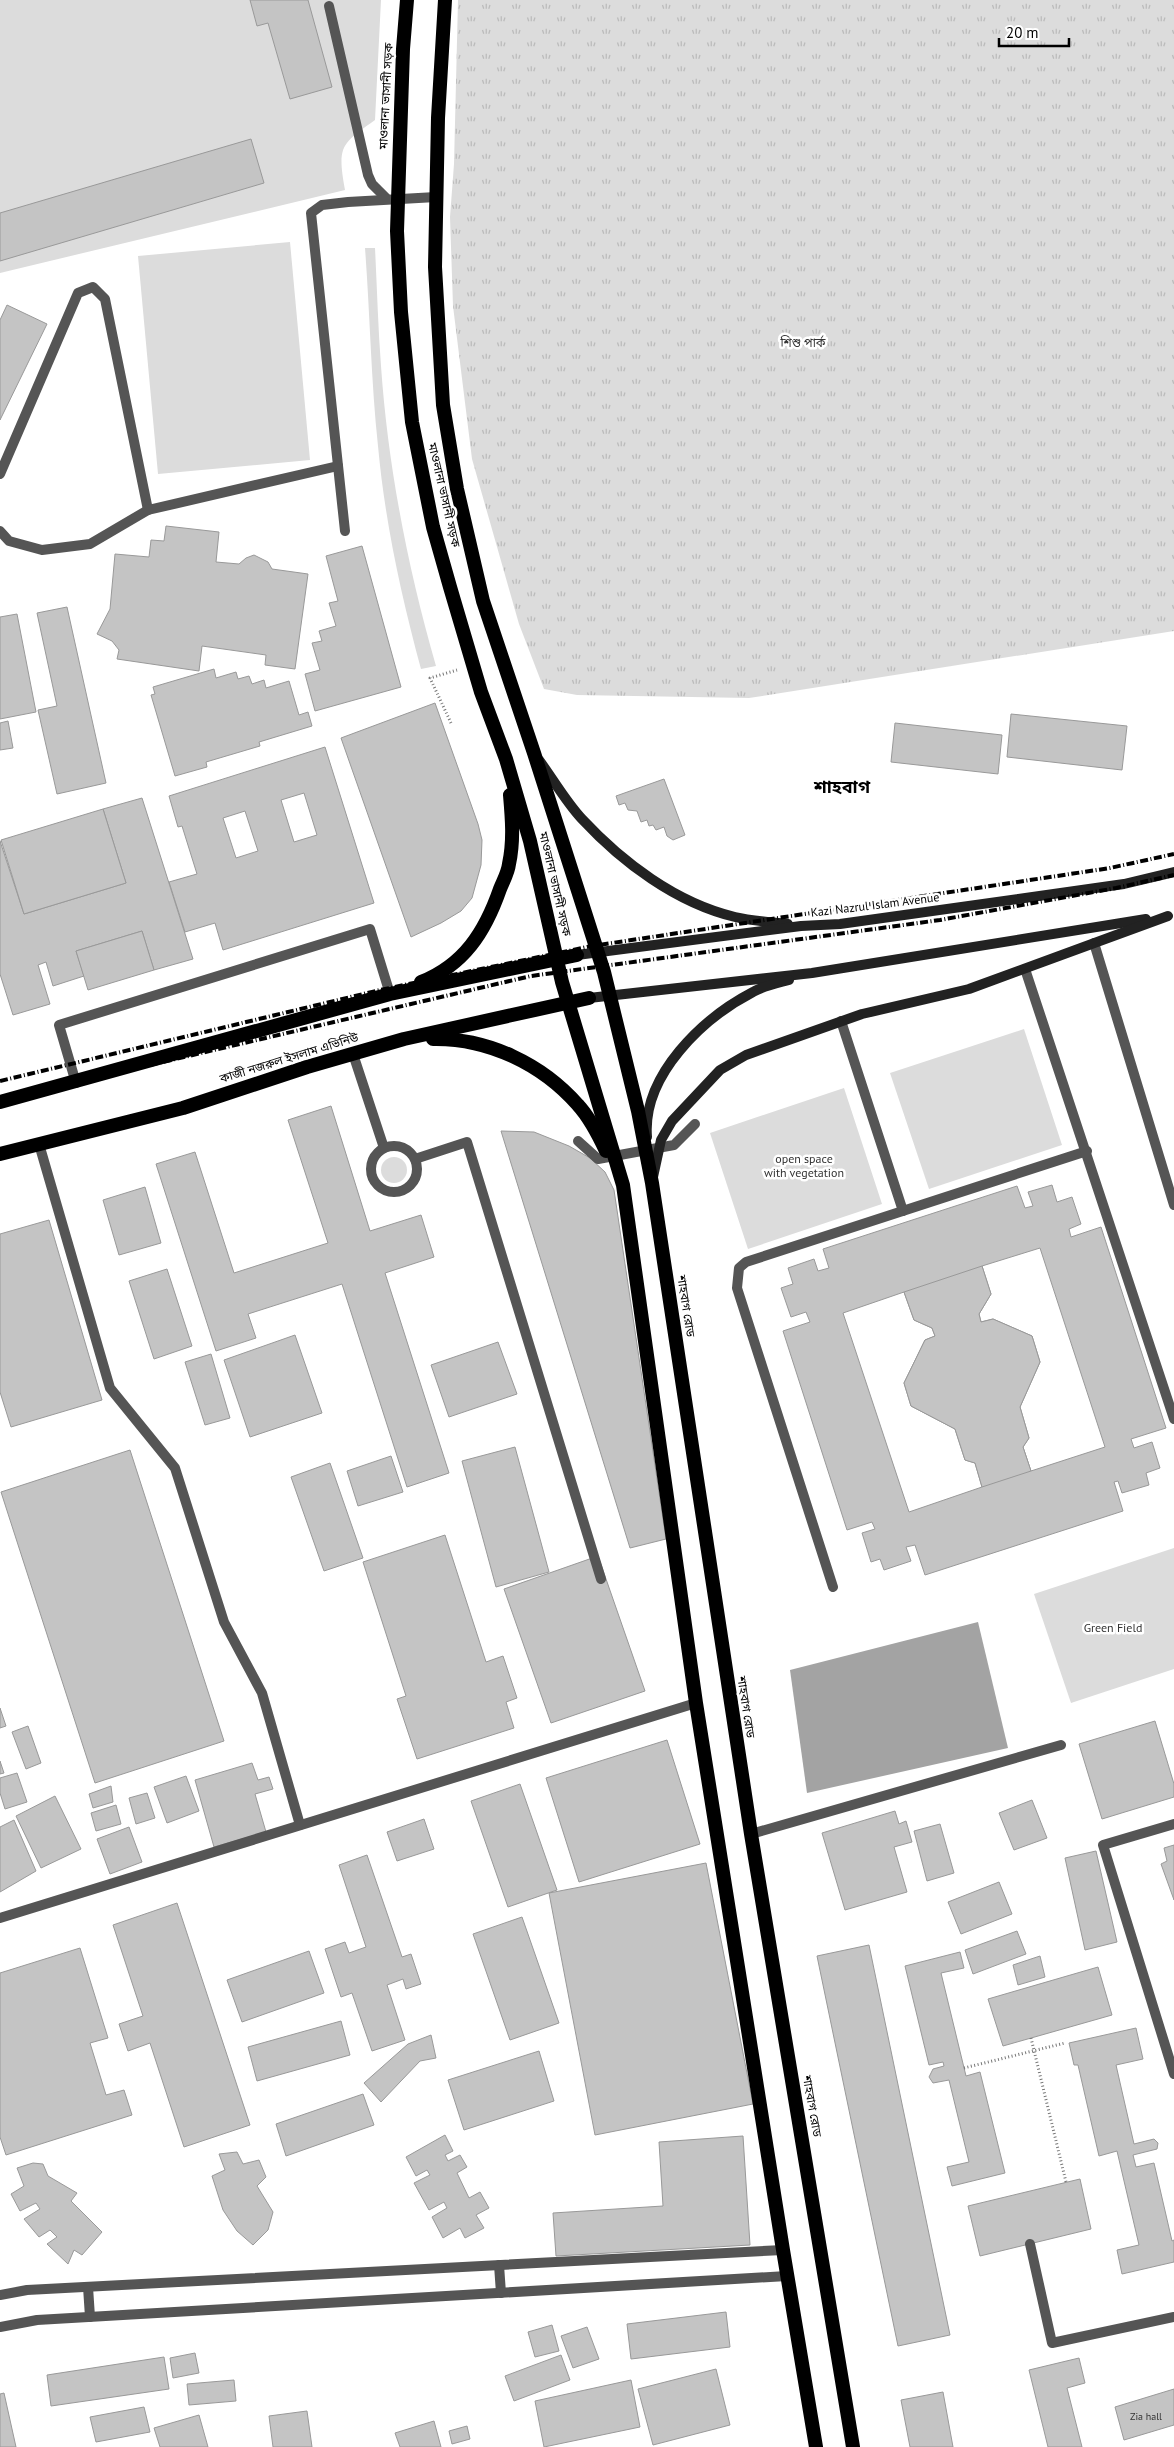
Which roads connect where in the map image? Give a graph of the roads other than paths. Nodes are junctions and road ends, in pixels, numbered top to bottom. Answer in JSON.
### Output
{"nodes":[{"id":1,"x":407,"y":0,"type":"edge"},
{"id":2,"x":445,"y":0,"type":"edge"},
{"id":3,"x":329,"y":6,"type":"dead end"},
{"id":4,"x":436,"y":197,"type":"junction"},
{"id":5,"x":392,"y":198,"type":"junction"},
{"id":6,"x":338,"y":466,"type":"junction"},
{"id":7,"x":0,"y":474,"type":"edge"},
{"id":8,"x":148,"y":510,"type":"junction"},
{"id":9,"x":345,"y":531,"type":"dead end"},
{"id":10,"x":0,"y":532,"type":"edge"},
{"id":11,"x":534,"y":753,"type":"junction"},
{"id":12,"x":506,"y":759,"type":"junction"},
{"id":13,"x":1174,"y":872,"type":"edge"},
{"id":14,"x":1171,"y":915,"type":"edge"},
{"id":15,"x":802,"y":926,"type":"junction"},
{"id":16,"x":1094,"y":943,"type":"junction"},
{"id":17,"x":598,"y":953,"type":"junction"},
{"id":18,"x":577,"y":955,"type":"junction"},
{"id":19,"x":557,"y":960,"type":"junction"},
{"id":20,"x":1025,"y":969,"type":"junction"},
{"id":21,"x":604,"y":972,"type":"junction"},
{"id":22,"x":812,"y":973,"type":"junction"},
{"id":23,"x":562,"y":982,"type":"junction"},
{"id":24,"x":390,"y":994,"type":"junction"},
{"id":25,"x":610,"y":995,"type":"junction"},
{"id":26,"x":589,"y":998,"type":"junction"},
{"id":27,"x":568,"y":1002,"type":"junction"},
{"id":28,"x":841,"y":1021,"type":"junction"},
{"id":29,"x":404,"y":1039,"type":"junction"},
{"id":30,"x":353,"y":1054,"type":"junction"},
{"id":31,"x":76,"y":1083,"type":"junction"},
{"id":32,"x":0,"y":1102,"type":"edge"},
{"id":33,"x":695,"y":1124,"type":"dead end"},
{"id":34,"x":578,"y":1141,"type":"dead end"},
{"id":35,"x":38,"y":1144,"type":"junction"},
{"id":36,"x":384,"y":1148,"type":"junction"},
{"id":37,"x":1087,"y":1152,"type":"junction"},
{"id":38,"x":0,"y":1154,"type":"edge"},
{"id":39,"x":416,"y":1159,"type":"junction"},
{"id":40,"x":652,"y":1183,"type":"junction"},
{"id":41,"x":623,"y":1185,"type":"junction"},
{"id":42,"x":1174,"y":1205,"type":"edge"},
{"id":43,"x":903,"y":1211,"type":"junction"},
{"id":44,"x":1174,"y":1419,"type":"edge"},
{"id":45,"x":601,"y":1579,"type":"dead end"},
{"id":46,"x":833,"y":1587,"type":"dead end"},
{"id":47,"x":696,"y":1704,"type":"junction"},
{"id":48,"x":1061,"y":1744,"type":"dead end"},
{"id":49,"x":1174,"y":1824,"type":"edge"},
{"id":50,"x":300,"y":1825,"type":"junction"},
{"id":51,"x":751,"y":1834,"type":"junction"},
{"id":52,"x":0,"y":1918,"type":"edge"},
{"id":53,"x":1174,"y":2074,"type":"edge"},
{"id":54,"x":1030,"y":2244,"type":"dead end"},
{"id":55,"x":783,"y":2250,"type":"junction"},
{"id":56,"x":499,"y":2265,"type":"junction"},
{"id":57,"x":787,"y":2276,"type":"junction"},
{"id":58,"x":88,"y":2287,"type":"junction"},
{"id":59,"x":501,"y":2293,"type":"junction"},
{"id":60,"x":0,"y":2295,"type":"edge"},
{"id":61,"x":90,"y":2317,"type":"junction"},
{"id":62,"x":1174,"y":2317,"type":"edge"},
{"id":63,"x":0,"y":2327,"type":"edge"},
{"id":64,"x":816,"y":2447,"type":"edge"},
{"id":65,"x":853,"y":2447,"type":"edge"}],
"edges":[{"from":1,"to":5,"type":"highway","name":"মাওলানা ভাসানী সড়ক"},
{"from":2,"to":4,"type":"highway","name":"মাওলানা ভাসানী সড়ক"},
{"from":3,"to":5,"type":"street"},
{"from":4,"to":5,"type":"street"},
{"from":4,"to":11,"type":"highway","name":"মাওলানা ভাসানী সড়ক"},
{"from":5,"to":6,"type":"street"},
{"from":5,"to":12,"type":"highway","name":"মাওলানা ভাসানী সড়ক"},
{"from":6,"to":8,"type":"street"},
{"from":6,"to":9,"type":"street"},
{"from":7,"to":8,"type":"street"},
{"from":8,"to":10,"type":"street"},
{"from":11,"to":15,"type":"main road"},
{"from":11,"to":17,"type":"highway","name":"মাওলানা ভাসানী সড়ক"},
{"from":12,"to":19,"type":"highway","name":"মাওলানা ভাসানী সড়ক"},
{"from":12,"to":24,"type":"highway"},
{"from":13,"to":15,"type":"main road","name":"Kazi Nazrul Islam Avenue"},
{"from":14,"to":16,"type":"main road"},
{"from":14,"to":22,"type":"main road"},
{"from":15,"to":17,"type":"main road","name":"Kazi Nazrul Islam Avenue"},
{"from":16,"to":20,"type":"main road"},
{"from":16,"to":42,"type":"street"},
{"from":17,"to":18,"type":"main road","name":"Kazi Nazrul Islam Avenue"},
{"from":17,"to":21,"type":"highway","name":"মাওলানা ভাসানী সড়ক"},
{"from":18,"to":19,"type":"highway"},
{"from":18,"to":21,"type":"highway"},
{"from":18,"to":23,"type":"highway"},
{"from":19,"to":23,"type":"highway","name":"মাওলানা ভাসানী সড়ক"},
{"from":19,"to":24,"type":"highway"},
{"from":20,"to":28,"type":"main road"},
{"from":20,"to":37,"type":"street"},
{"from":21,"to":25,"type":"highway","name":"শাহবাগ রোড"},
{"from":21,"to":26,"type":"highway"},
{"from":22,"to":25,"type":"main road"},
{"from":22,"to":40,"type":"main road"},
{"from":23,"to":26,"type":"highway"},
{"from":23,"to":27,"type":"highway"},
{"from":24,"to":31,"type":"highway"},
{"from":24,"to":31,"type":"street"},
{"from":25,"to":26,"type":"main road"},
{"from":25,"to":40,"type":"highway","name":"শাহবাগ রোড"},
{"from":26,"to":27,"type":"highway","name":"কাজী নজরুল ইসলাম এভিনিউ"},
{"from":27,"to":29,"type":"highway","name":"কাজী নজরুল ইসলাম এভিনিউ"},
{"from":27,"to":41,"type":"highway"},
{"from":28,"to":40,"type":"main road"},
{"from":28,"to":43,"type":"street"},
{"from":29,"to":30,"type":"highway","name":"কাজী নজরুল ইসলাম এভিনিউ"},
{"from":29,"to":41,"type":"highway"},
{"from":30,"to":35,"type":"highway","name":"কাজী নজরুল ইসলাম এভিনিউ"},
{"from":30,"to":36,"type":"street"},
{"from":31,"to":32,"type":"highway"},
{"from":33,"to":34,"type":"street"},
{"from":35,"to":38,"type":"highway","name":"কাজী নজরুল ইসলাম এভিনিউ"},
{"from":35,"to":50,"type":"street"},
{"from":36,"to":39,"type":"street"},
{"from":36,"to":39,"type":"street"},
{"from":37,"to":43,"type":"street"},
{"from":37,"to":44,"type":"street"},
{"from":39,"to":45,"type":"street"},
{"from":40,"to":51,"type":"highway","name":"শাহবাগ রোড"},
{"from":41,"to":47,"type":"highway"},
{"from":43,"to":46,"type":"street"},
{"from":47,"to":50,"type":"street"},
{"from":47,"to":55,"type":"highway"},
{"from":48,"to":51,"type":"street"},
{"from":49,"to":53,"type":"street"},
{"from":50,"to":52,"type":"street"},
{"from":51,"to":65,"type":"highway","name":"শাহবাগ রোড"},
{"from":54,"to":62,"type":"street"},
{"from":55,"to":56,"type":"street"},
{"from":55,"to":57,"type":"highway"},
{"from":56,"to":58,"type":"street"},
{"from":56,"to":59,"type":"street"},
{"from":57,"to":59,"type":"street"},
{"from":57,"to":64,"type":"highway"},
{"from":58,"to":60,"type":"street"},
{"from":58,"to":61,"type":"street"},
{"from":59,"to":61,"type":"street"},
{"from":61,"to":63,"type":"street"}]}
